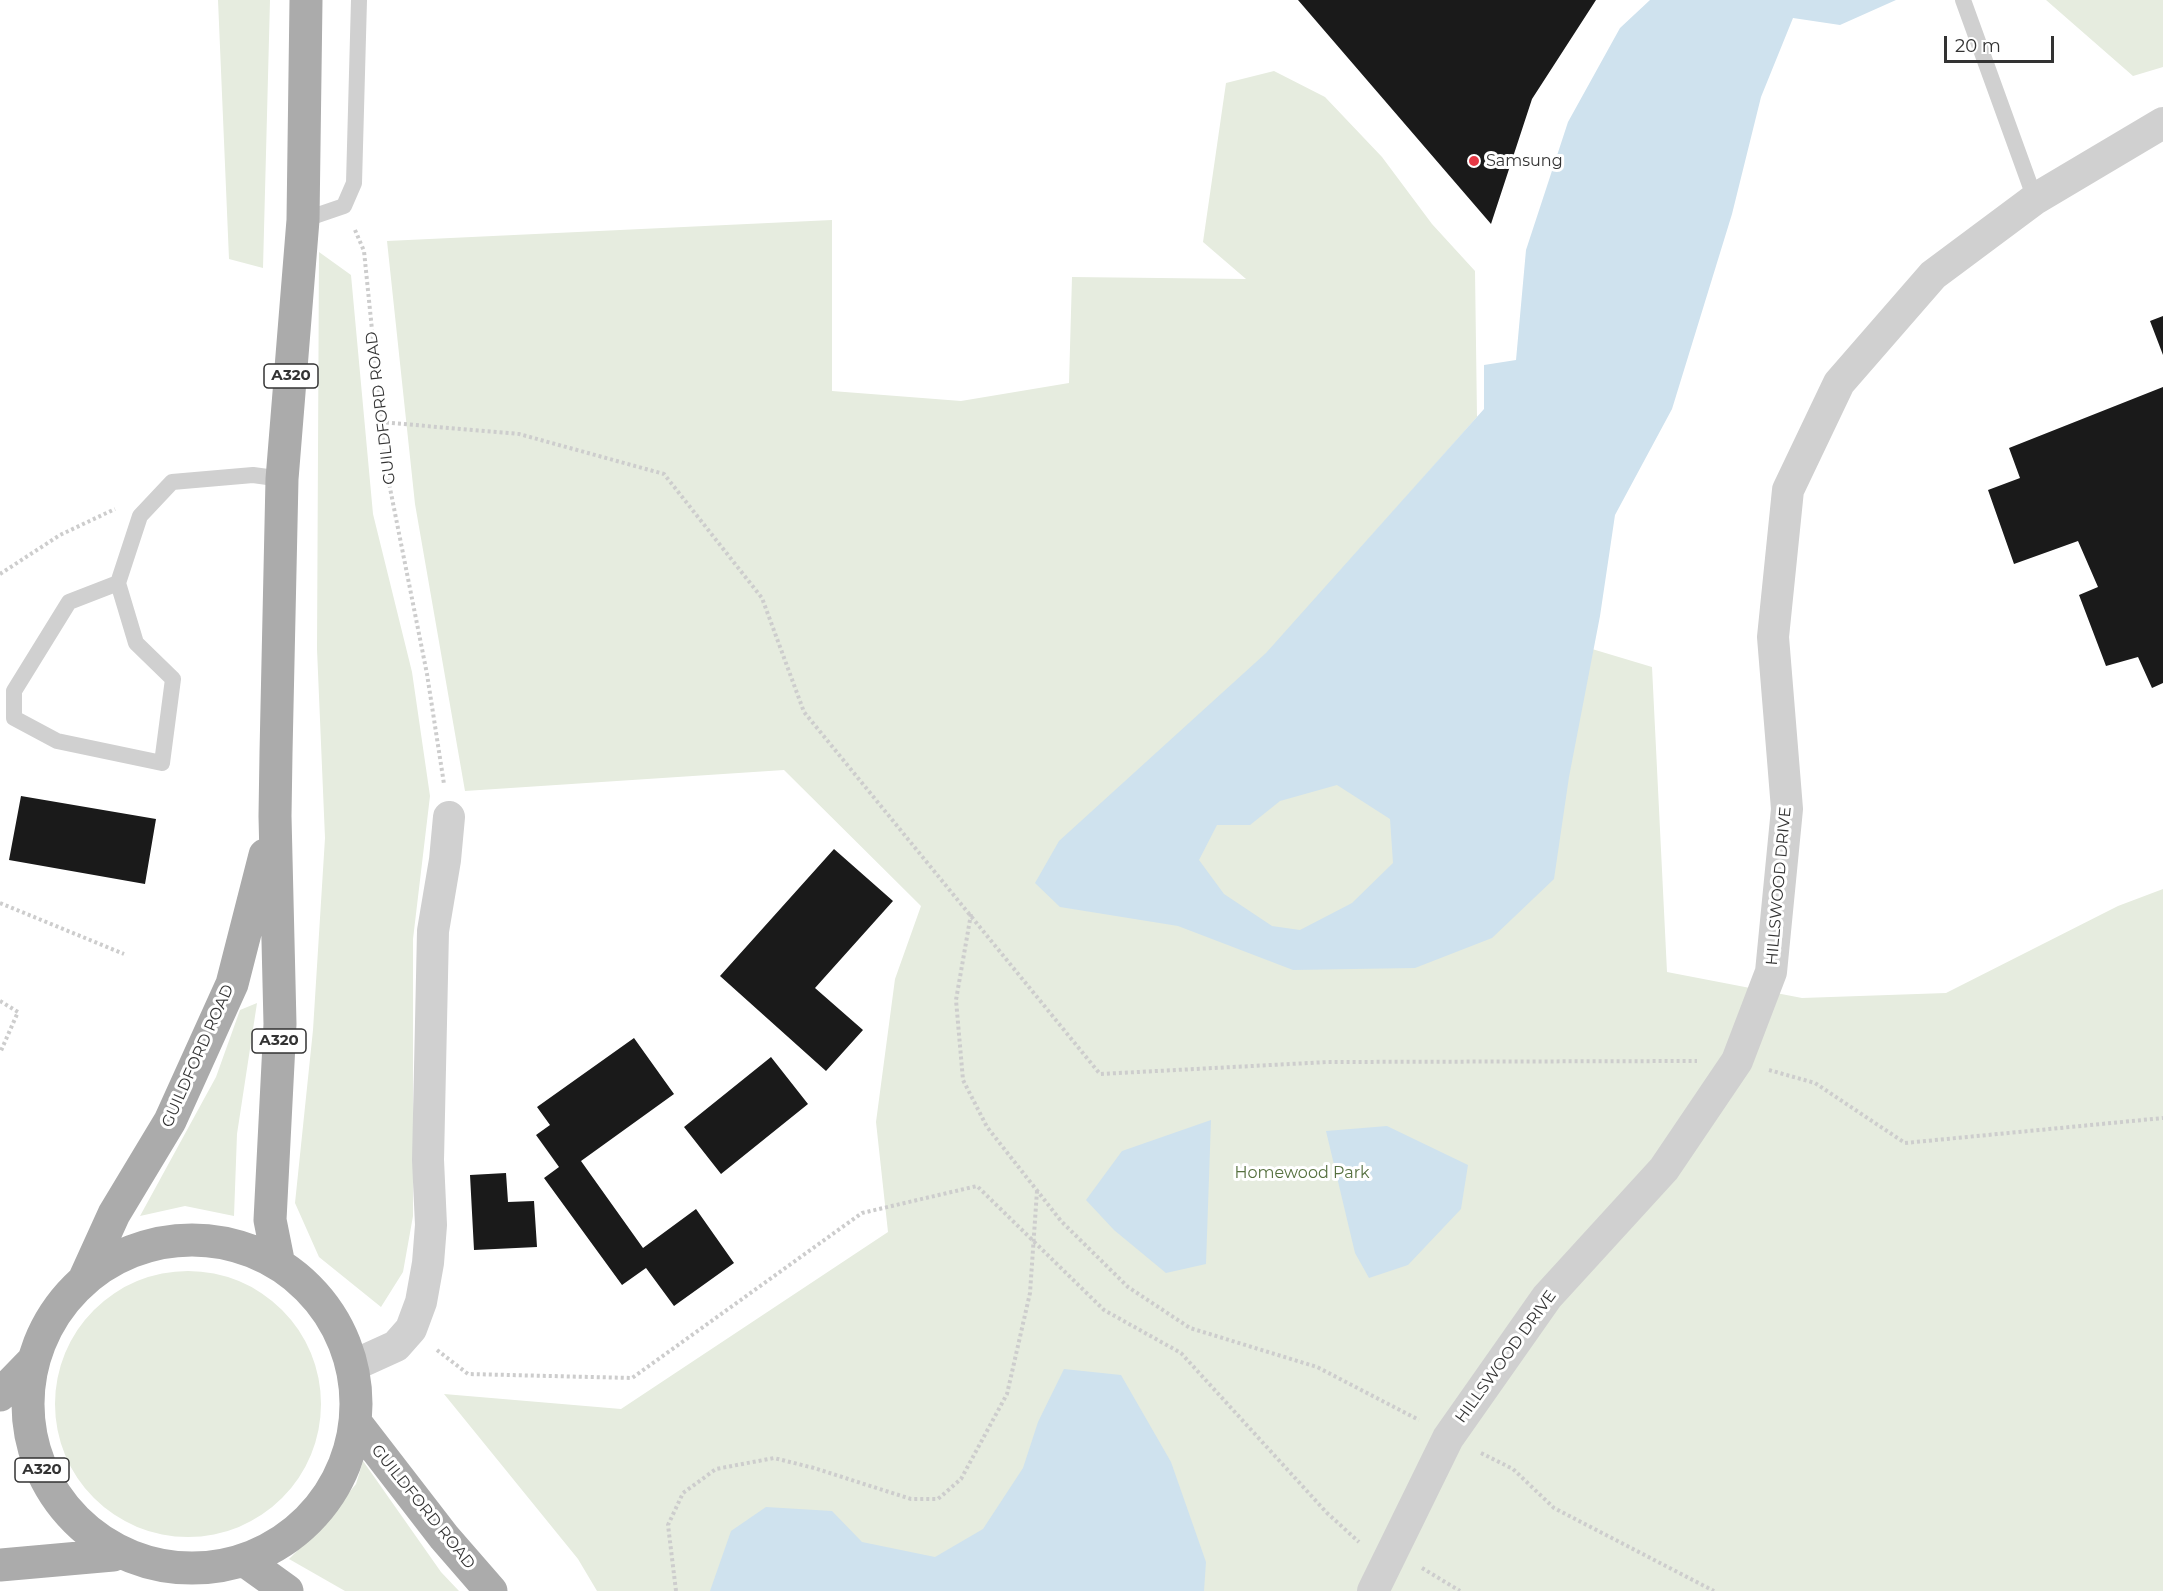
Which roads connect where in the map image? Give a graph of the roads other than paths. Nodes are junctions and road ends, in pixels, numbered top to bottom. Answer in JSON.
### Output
{"nodes":[{"id":1,"x":306,"y":0,"type":"edge"},
{"id":2,"x":359,"y":0,"type":"edge"},
{"id":3,"x":1963,"y":0,"type":"edge"},
{"id":4,"x":2163,"y":123,"type":"edge"},
{"id":5,"x":2035,"y":199,"type":"junction"},
{"id":6,"x":303,"y":220,"type":"junction"},
{"id":7,"x":282,"y":480,"type":"junction"},
{"id":8,"x":118,"y":583,"type":"junction"},
{"id":9,"x":274,"y":816,"type":"junction"},
{"id":10,"x":449,"y":817,"type":"road end"},
{"id":11,"x":279,"y":1265,"type":"junction"},
{"id":12,"x":83,"y":1281,"type":"junction"},
{"id":13,"x":33,"y":1361,"type":"junction"},
{"id":14,"x":352,"y":1366,"type":"junction"},
{"id":15,"x":0,"y":1395,"type":"edge"},
{"id":16,"x":356,"y":1423,"type":"junction"},
{"id":17,"x":112,"y":1555,"type":"junction"},
{"id":18,"x":244,"y":1560,"type":"junction"},
{"id":19,"x":0,"y":1565,"type":"edge"},
{"id":20,"x":288,"y":1591,"type":"edge"},
{"id":21,"x":491,"y":1591,"type":"edge"},
{"id":22,"x":1373,"y":1591,"type":"edge"}],
"edges":[{"from":1,"to":6,"type":"main road","name":"GUILDFORD ROAD","number":"A320"},
{"from":2,"to":6,"type":"lane"},
{"from":3,"to":5,"type":"lane"},
{"from":4,"to":5,"type":"street","name":"HILLSWOOD DRIVE"},
{"from":5,"to":22,"type":"street","name":"HILLSWOOD DRIVE"},
{"from":6,"to":7,"type":"main road","name":"GUILDFORD ROAD","number":"A320"},
{"from":7,"to":8,"type":"lane"},
{"from":7,"to":9,"type":"main road","name":"GUILDFORD ROAD","number":"A320"},
{"from":8,"to":8,"type":"lane"},
{"from":9,"to":11,"type":"main road","name":"GUILDFORD ROAD","number":"A320"},
{"from":9,"to":12,"type":"main road","name":"GUILDFORD ROAD","number":"A320"},
{"from":10,"to":14,"type":"street"},
{"from":11,"to":12,"type":"main road","number":"A320"},
{"from":11,"to":14,"type":"main road","number":"A320"},
{"from":12,"to":13,"type":"main road","number":"A320"},
{"from":13,"to":15,"type":"main road","number":"A320"},
{"from":13,"to":17,"type":"main road","number":"A320"},
{"from":14,"to":16,"type":"main road","number":"A320"},
{"from":16,"to":18,"type":"main road","number":"A320"},
{"from":16,"to":21,"type":"main road","name":"GUILDFORD ROAD"},
{"from":17,"to":18,"type":"main road","number":"A320"},
{"from":17,"to":19,"type":"main road","number":"A320"},
{"from":18,"to":20,"type":"main road"}]}
